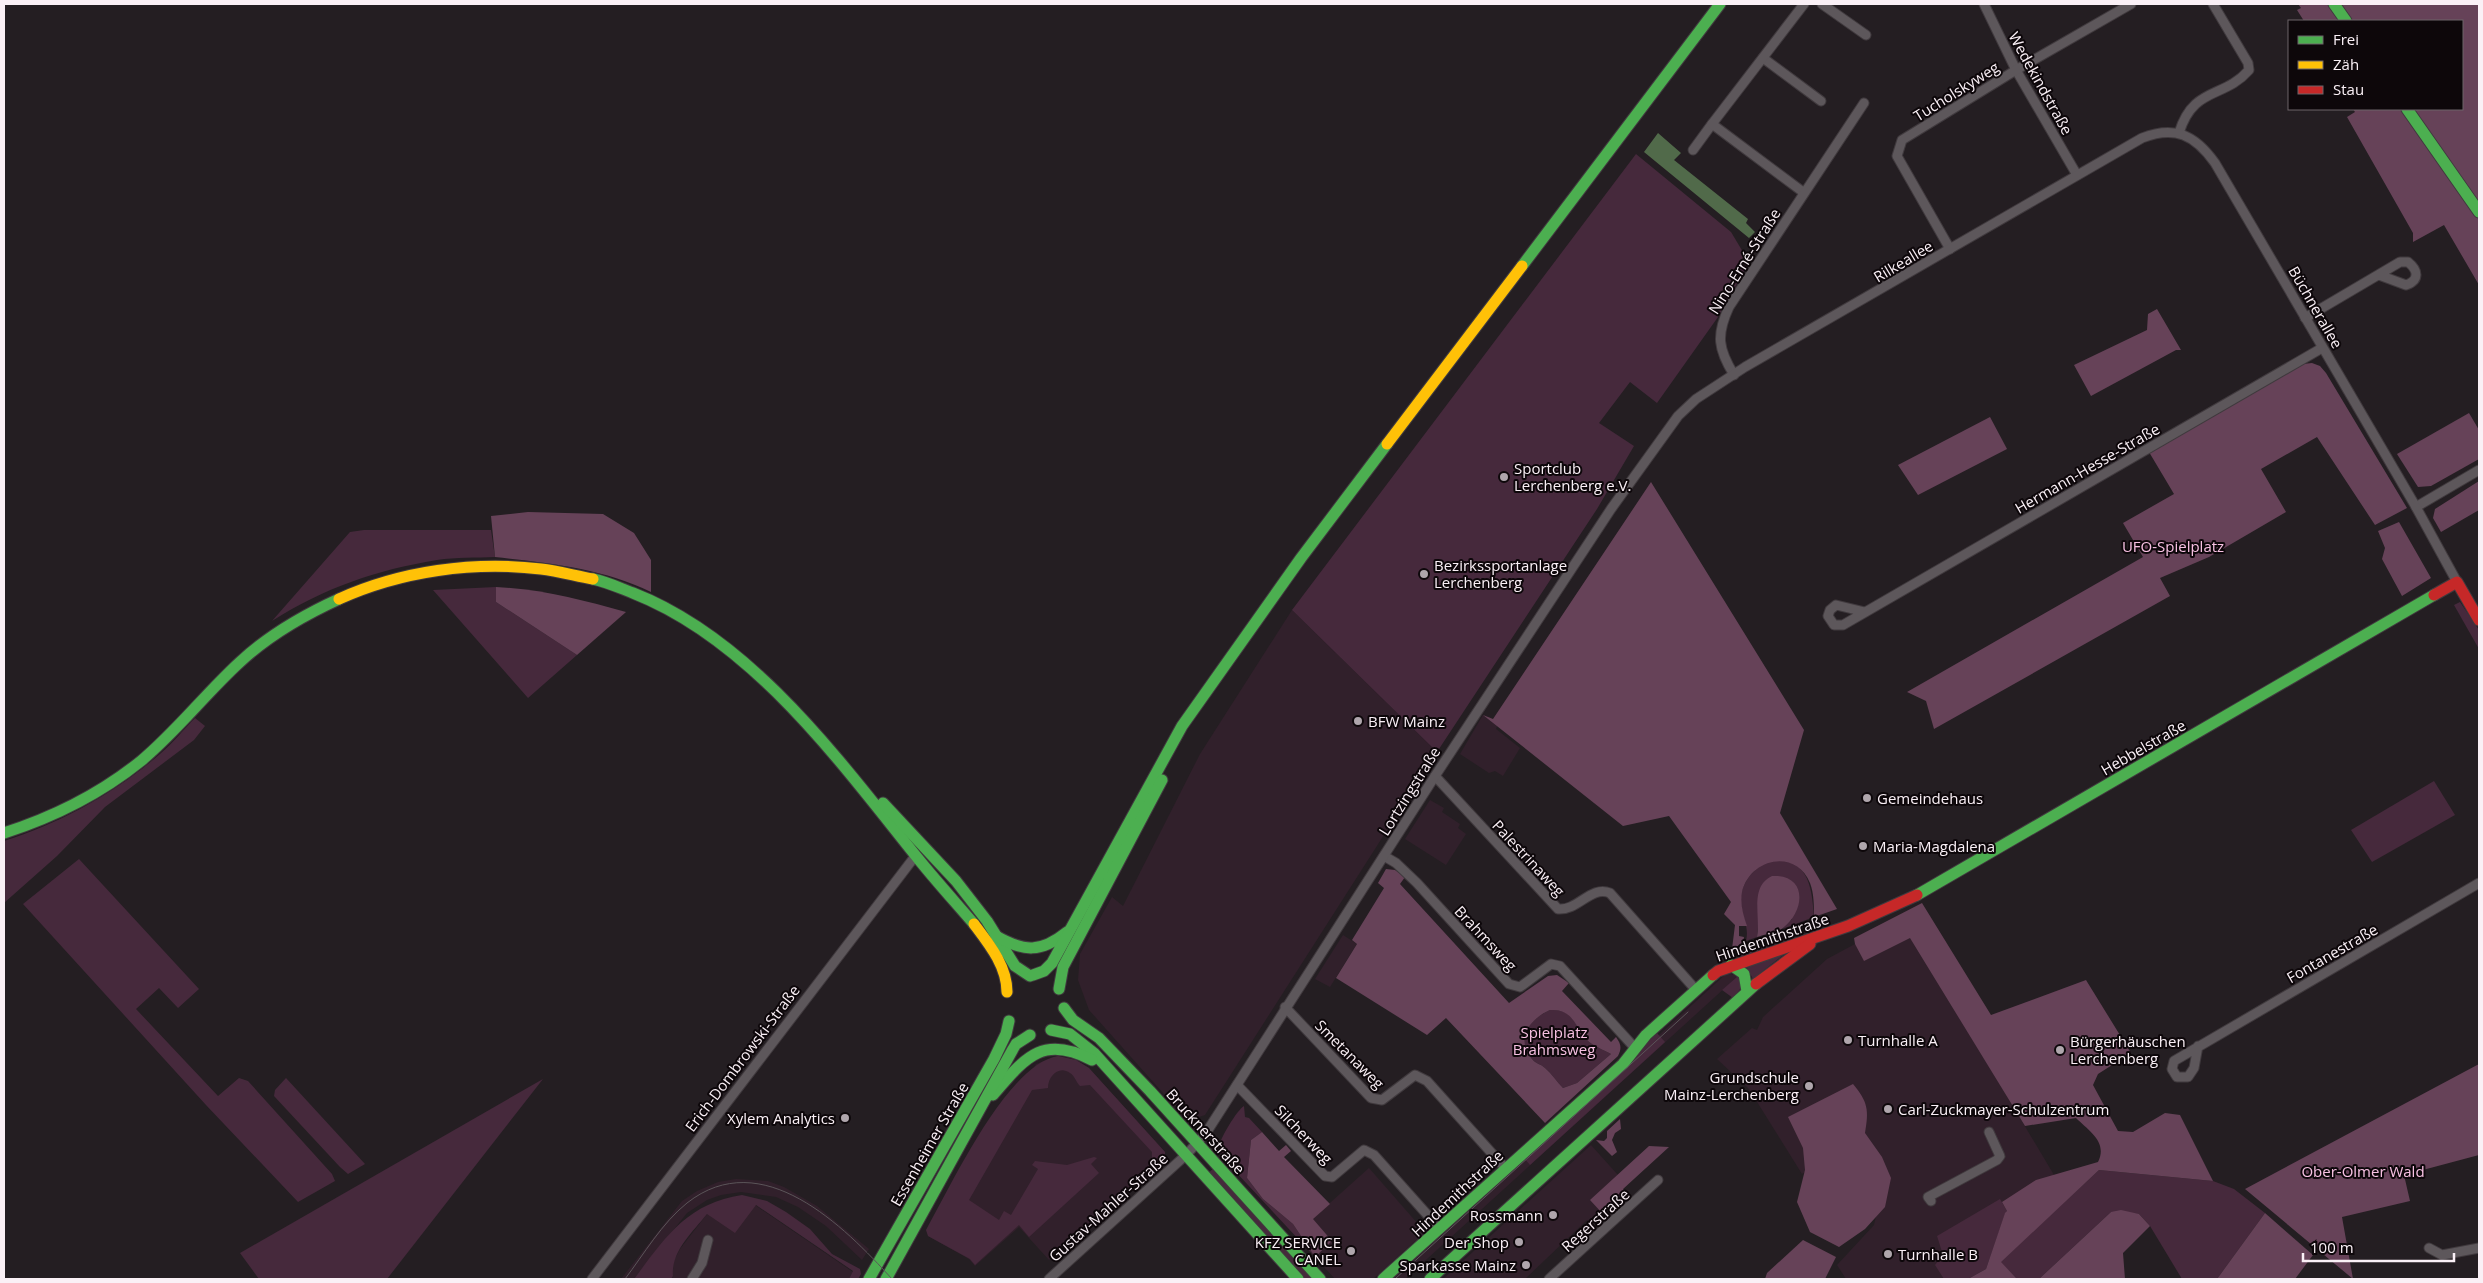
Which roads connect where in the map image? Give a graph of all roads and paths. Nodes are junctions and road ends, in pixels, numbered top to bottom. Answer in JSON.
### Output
{"nodes":[{"id":1,"x":1720,"y":4,"type":"edge"},
{"id":2,"x":1804,"y":4,"type":"edge"},
{"id":3,"x":1822,"y":4,"type":"edge"},
{"id":4,"x":1984,"y":4,"type":"edge"},
{"id":5,"x":2131,"y":4,"type":"edge"},
{"id":6,"x":2213,"y":4,"type":"edge"},
{"id":7,"x":2334,"y":4,"type":"edge"},
{"id":8,"x":2345,"y":20,"type":"edge"},
{"id":9,"x":1866,"y":35,"type":"dead end"},
{"id":10,"x":1763,"y":58,"type":"junction"},
{"id":11,"x":2016,"y":70,"type":"junction"},
{"id":12,"x":1821,"y":101,"type":"dead end"},
{"id":13,"x":1864,"y":103,"type":"dead end"},
{"id":14,"x":2408,"y":110,"type":"edge"},
{"id":15,"x":1712,"y":124,"type":"junction"},
{"id":16,"x":2179,"y":133,"type":"junction"},
{"id":17,"x":1693,"y":150,"type":"dead end"},
{"id":18,"x":2077,"y":175,"type":"junction"},
{"id":19,"x":1803,"y":192,"type":"junction"},
{"id":20,"x":2479,"y":212,"type":"edge"},
{"id":21,"x":1950,"y":249,"type":"junction"},
{"id":22,"x":2379,"y":275,"type":"dead end"},
{"id":23,"x":2305,"y":318,"type":"junction"},
{"id":24,"x":2322,"y":348,"type":"junction"},
{"id":25,"x":1734,"y":375,"type":"junction"},
{"id":26,"x":1659,"y":443,"type":"joint"},
{"id":27,"x":2479,"y":470,"type":"edge"},
{"id":28,"x":2416,"y":507,"type":"junction"},
{"id":29,"x":2457,"y":582,"type":"junction"},
{"id":30,"x":1865,"y":612,"type":"dead end"},
{"id":31,"x":2479,"y":620,"type":"edge"},
{"id":32,"x":1215,"y":680,"type":"junction"},
{"id":33,"x":842,"y":765,"type":"junction"},
{"id":34,"x":1435,"y":776,"type":"junction"},
{"id":35,"x":4,"y":833,"type":"edge"},
{"id":36,"x":916,"y":855,"type":"junction"},
{"id":37,"x":1384,"y":856,"type":"junction"},
{"id":38,"x":2479,"y":884,"type":"edge"},
{"id":39,"x":1072,"y":928,"type":"junction"},
{"id":40,"x":1840,"y":929,"type":"junction"},
{"id":41,"x":996,"y":936,"type":"junction"},
{"id":42,"x":1731,"y":965,"type":"junction"},
{"id":43,"x":1032,"y":976,"type":"junction"},
{"id":44,"x":1059,"y":989,"type":"junction"},
{"id":45,"x":1696,"y":990,"type":"junction"},
{"id":46,"x":1747,"y":991,"type":"junction"},
{"id":47,"x":1007,"y":992,"type":"junction"},
{"id":48,"x":1285,"y":1007,"type":"junction"},
{"id":49,"x":1064,"y":1008,"type":"junction"},
{"id":50,"x":1008,"y":1021,"type":"junction"},
{"id":51,"x":1051,"y":1030,"type":"junction"},
{"id":52,"x":1030,"y":1035,"type":"junction"},
{"id":53,"x":2198,"y":1046,"type":"dead end"},
{"id":54,"x":1635,"y":1048,"type":"junction"},
{"id":55,"x":1118,"y":1081,"type":"junction"},
{"id":56,"x":1236,"y":1085,"type":"junction"},
{"id":57,"x":984,"y":1105,"type":"junction"},
{"id":58,"x":1989,"y":1132,"type":"dead end"},
{"id":59,"x":1197,"y":1144,"type":"junction"},
{"id":60,"x":1186,"y":1155,"type":"junction"},
{"id":61,"x":1506,"y":1169,"type":"junction"},
{"id":62,"x":1658,"y":1180,"type":"dead end"},
{"id":63,"x":1931,"y":1201,"type":"dead end"},
{"id":64,"x":1440,"y":1229,"type":"junction"},
{"id":65,"x":708,"y":1240,"type":"dead end"},
{"id":66,"x":2429,"y":1248,"type":"dead end"},
{"id":67,"x":2479,"y":1248,"type":"edge"},
{"id":68,"x":592,"y":1279,"type":"edge"},
{"id":69,"x":692,"y":1279,"type":"edge"},
{"id":70,"x":869,"y":1279,"type":"edge"},
{"id":71,"x":886,"y":1279,"type":"edge"},
{"id":72,"x":1049,"y":1279,"type":"edge"},
{"id":73,"x":1298,"y":1279,"type":"edge"},
{"id":74,"x":1320,"y":1279,"type":"edge"},
{"id":75,"x":1383,"y":1279,"type":"edge"},
{"id":76,"x":1430,"y":1279,"type":"edge"},
{"id":77,"x":1550,"y":1279,"type":"edge"}],
"edges":[{"from":1,"to":32,"type":"main road"},
{"from":2,"to":10,"type":"street"},
{"from":3,"to":9,"type":"street"},
{"from":4,"to":11,"type":"street","name":"Wedekindstraße"},
{"from":5,"to":11,"type":"street","name":"Tucholskyweg"},
{"from":6,"to":16,"type":"street"},
{"from":7,"to":8,"type":"main road"},
{"from":10,"to":12,"type":"street"},
{"from":10,"to":15,"type":"street"},
{"from":11,"to":18,"type":"street","name":"Wedekindstraße"},
{"from":11,"to":21,"type":"street","name":"Tucholskyweg"},
{"from":13,"to":19,"type":"street","name":"Nino-Erné-Straße"},
{"from":14,"to":20,"type":"main road"},
{"from":15,"to":17,"type":"street"},
{"from":15,"to":19,"type":"street"},
{"from":16,"to":18,"type":"street","name":"Rilkeallee"},
{"from":16,"to":23,"type":"street","name":"Büchnerallee"},
{"from":18,"to":21,"type":"street","name":"Rilkeallee"},
{"from":19,"to":25,"type":"street","name":"Nino-Erné-Straße"},
{"from":21,"to":25,"type":"street","name":"Rilkeallee"},
{"from":22,"to":23,"type":"street"},
{"from":23,"to":24,"type":"street","name":"Büchnerallee"},
{"from":24,"to":28,"type":"street","name":"Büchnerallee"},
{"from":24,"to":30,"type":"street","name":"Hermann-Hesse-Straße"},
{"from":25,"to":26,"type":"street","name":"Rilkeallee"},
{"from":26,"to":34,"type":"street","name":"Lortzingstraße"},
{"from":27,"to":28,"type":"street"},
{"from":28,"to":29,"type":"street","name":"Büchnerallee"},
{"from":29,"to":31,"type":"main road","name":"Büchnerallee"},
{"from":29,"to":40,"type":"main road","name":"Hebbelstraße"},
{"from":32,"to":39,"type":"main road"},
{"from":32,"to":44,"type":"main road"},
{"from":33,"to":35,"type":"main road"},
{"from":33,"to":36,"type":"main road"},
{"from":33,"to":41,"type":"main road"},
{"from":34,"to":37,"type":"street","name":"Lortzingstraße"},
{"from":34,"to":45,"type":"street","name":"Palestrinaweg"},
{"from":36,"to":47,"type":"main road"},
{"from":36,"to":68,"type":"street","name":"Erich-Dombrowski-Straße"},
{"from":37,"to":48,"type":"street","name":"Lortzingstraße"},
{"from":37,"to":54,"type":"street","name":"Brahmsweg"},
{"from":38,"to":53,"type":"street","name":"Fontanestraße"},
{"from":39,"to":41,"type":"main road"},
{"from":39,"to":43,"type":"main road"},
{"from":40,"to":42,"type":"main road","name":"Hindemithstraße"},
{"from":40,"to":46,"type":"main road","name":"Hindemithstraße"},
{"from":41,"to":43,"type":"main road"},
{"from":42,"to":45,"type":"main road","name":"Hindemithstraße"},
{"from":42,"to":46,"type":"main road"},
{"from":43,"to":44,"type":"main road"},
{"from":43,"to":47,"type":"main road"},
{"from":44,"to":49,"type":"main road"},
{"from":45,"to":54,"type":"main road","name":"Hindemithstraße"},
{"from":46,"to":76,"type":"main road","name":"Hindemithstraße"},
{"from":47,"to":50,"type":"main road"},
{"from":48,"to":56,"type":"street","name":"Lortzingstraße"},
{"from":48,"to":61,"type":"street","name":"Smetanaweg"},
{"from":49,"to":51,"type":"main road"},
{"from":49,"to":59,"type":"main road","name":"Brucknerstraße"},
{"from":50,"to":52,"type":"main road"},
{"from":50,"to":70,"type":"main road","name":"Essenheimer Straße"},
{"from":51,"to":52,"type":"main road"},
{"from":51,"to":55,"type":"main road","name":"Brucknerstraße"},
{"from":52,"to":57,"type":"main road","name":"Essenheimer Straße"},
{"from":54,"to":61,"type":"main road","name":"Hindemithstraße"},
{"from":55,"to":57,"type":"main road"},
{"from":55,"to":60,"type":"main road","name":"Brucknerstraße"},
{"from":56,"to":59,"type":"street","name":"Lortzingstraße"},
{"from":56,"to":64,"type":"street","name":"Silcherweg"},
{"from":57,"to":71,"type":"main road","name":"Essenheimer Straße"},
{"from":58,"to":63,"type":"street"},
{"from":59,"to":60,"type":"street","name":"Lortzingstraße"},
{"from":59,"to":74,"type":"main road","name":"Brucknerstraße"},
{"from":60,"to":72,"type":"street","name":"Gustav-Mahler-Straße"},
{"from":60,"to":73,"type":"main road","name":"Brucknerstraße"},
{"from":61,"to":64,"type":"main road","name":"Hindemithstraße"},
{"from":62,"to":77,"type":"street","name":"Regerstraße"},
{"from":64,"to":75,"type":"main road","name":"Hindemithstraße"},
{"from":65,"to":69,"type":"street"},
{"from":66,"to":67,"type":"street"}]}
